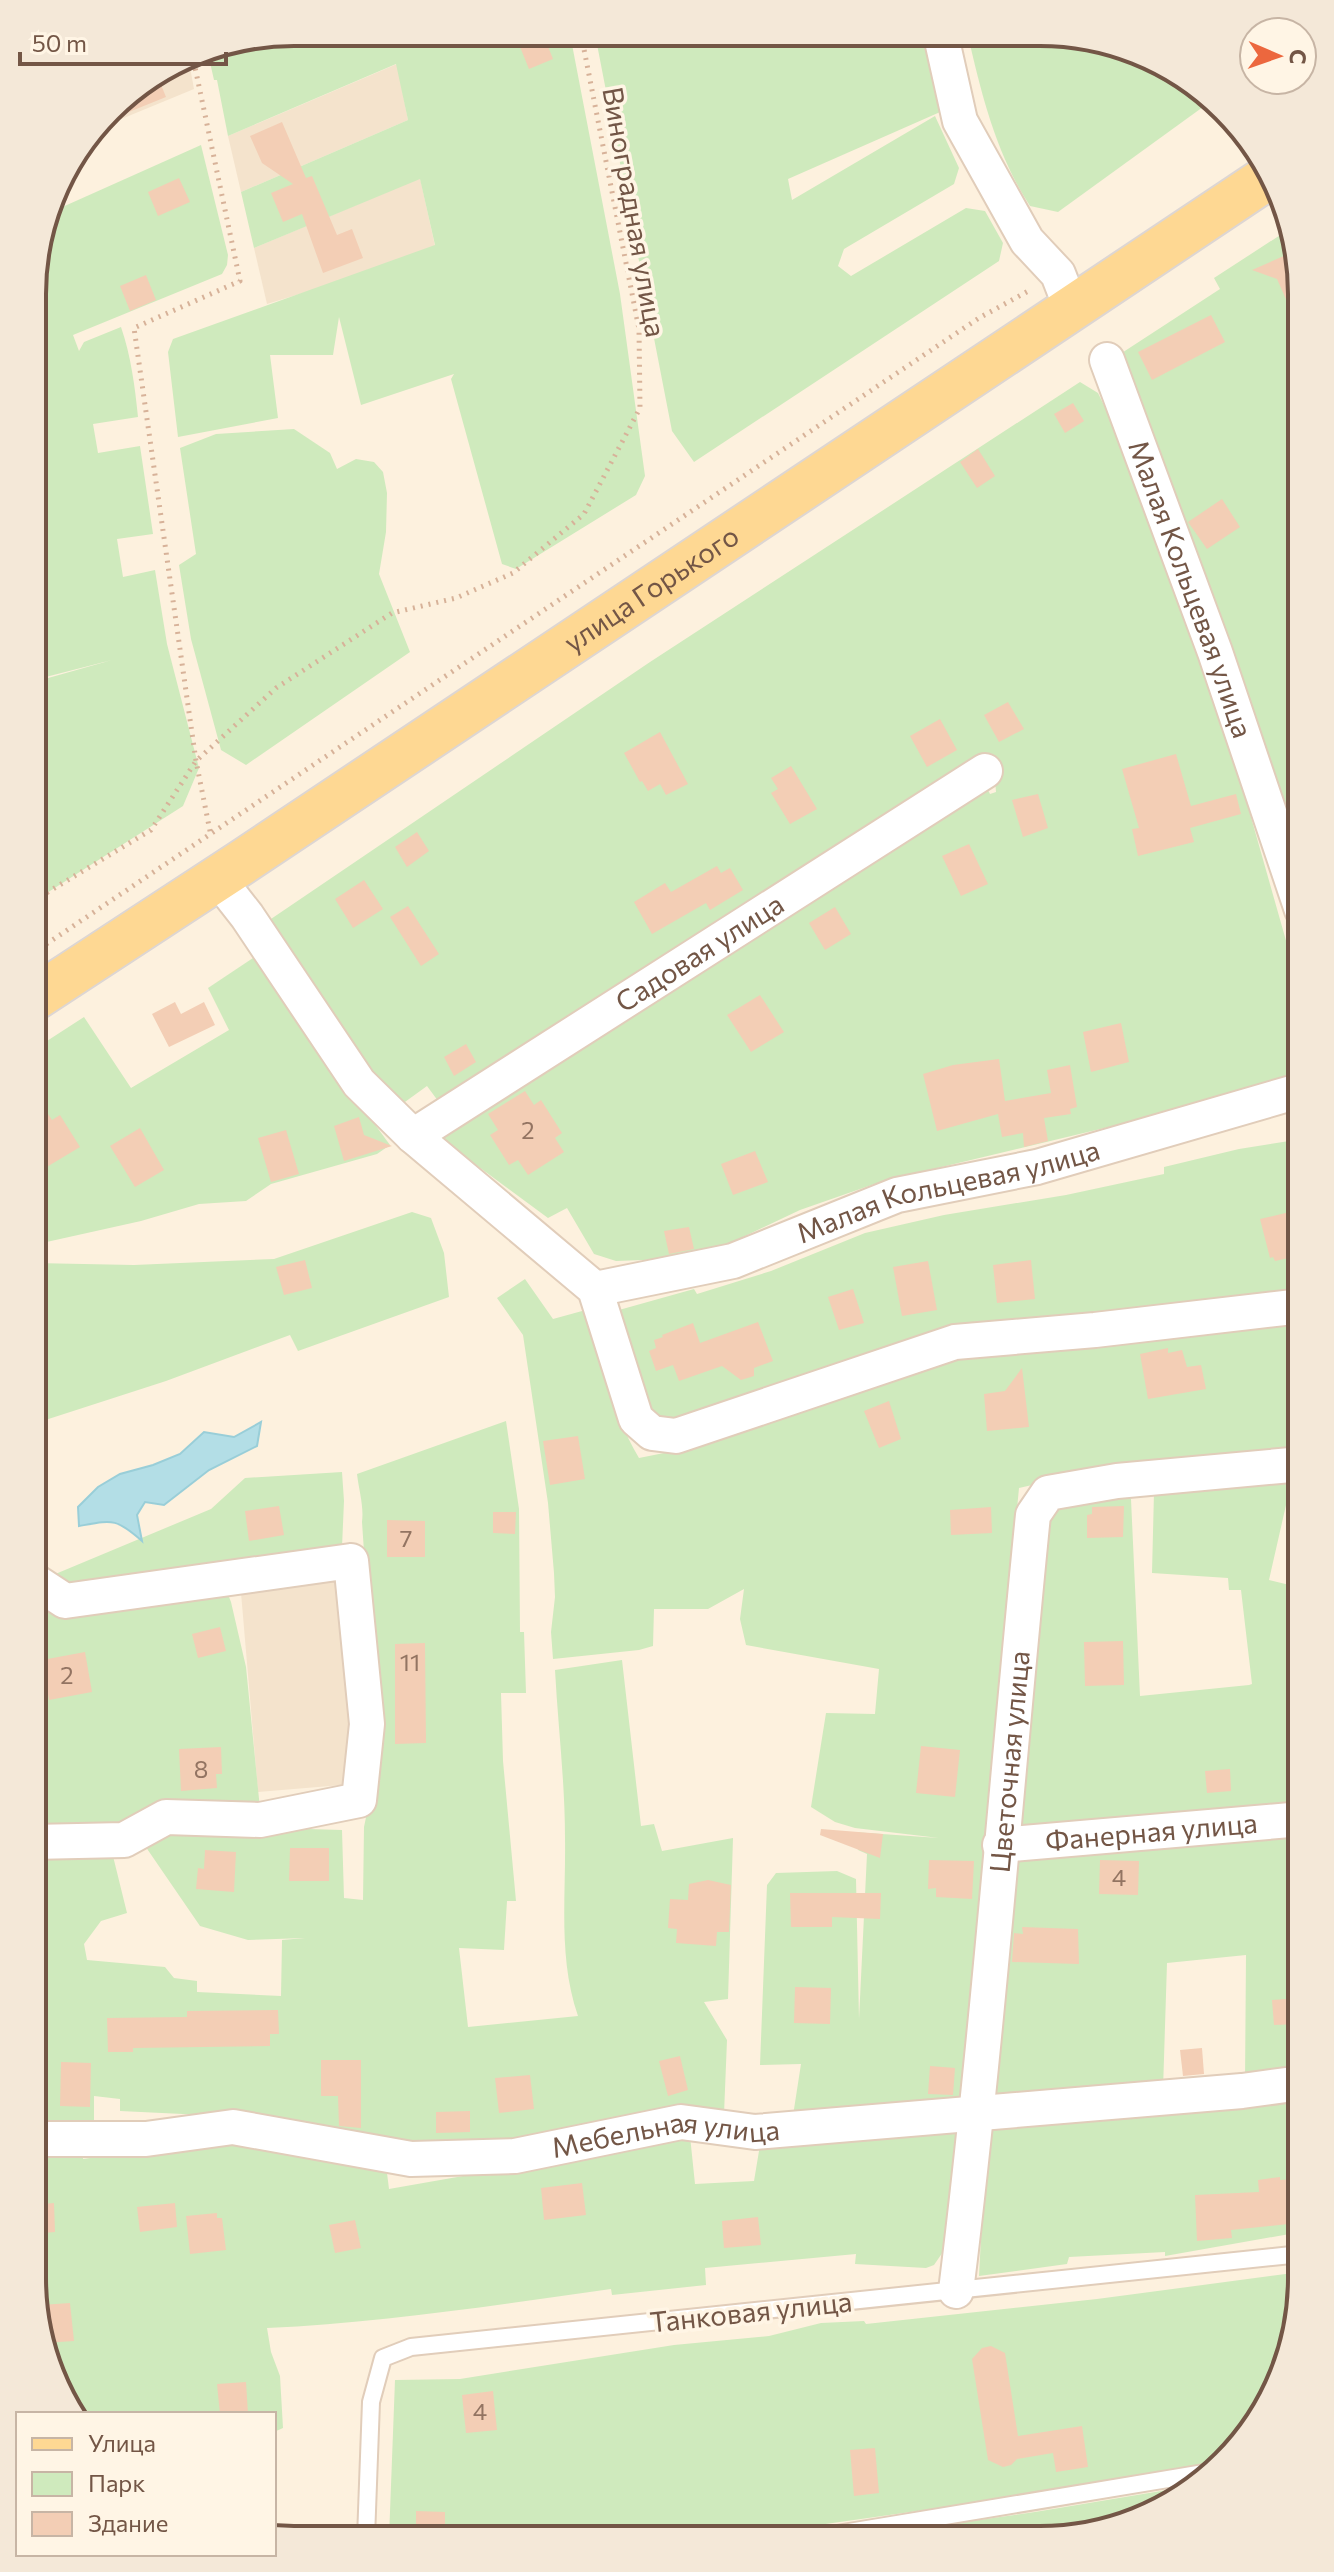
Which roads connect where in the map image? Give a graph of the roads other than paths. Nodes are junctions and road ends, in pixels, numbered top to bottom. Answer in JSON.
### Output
{"nodes":[{"id":1,"x":943,"y":46,"type":"edge"},
{"id":2,"x":1260,"y":182,"type":"edge"},
{"id":3,"x":1065,"y":292,"type":"junction"},
{"id":4,"x":1107,"y":360,"type":"dead end"},
{"id":5,"x":985,"y":771,"type":"dead end"},
{"id":6,"x":223,"y":859,"type":"junction"},
{"id":7,"x":1288,"y":868,"type":"edge"},
{"id":8,"x":46,"y":989,"type":"edge"},
{"id":9,"x":1288,"y":1094,"type":"edge"},
{"id":10,"x":413,"y":1136,"type":"junction"},
{"id":11,"x":595,"y":1289,"type":"junction"},
{"id":12,"x":1287,"y":1308,"type":"edge"},
{"id":13,"x":1287,"y":1465,"type":"edge"},
{"id":14,"x":46,"y":1589,"type":"edge"},
{"id":15,"x":1287,"y":1820,"type":"edge"},
{"id":16,"x":46,"y":1842,"type":"edge"},
{"id":17,"x":1000,"y":1845,"type":"junction"},
{"id":18,"x":1287,"y":2085,"type":"edge"},
{"id":19,"x":978,"y":2111,"type":"junction"},
{"id":20,"x":46,"y":2139,"type":"edge"},
{"id":21,"x":1287,"y":2255,"type":"edge"},
{"id":22,"x":956,"y":2291,"type":"junction"},
{"id":23,"x":1189,"y":2476,"type":"edge"},
{"id":24,"x":366,"y":2526,"type":"edge"},
{"id":25,"x":885,"y":2526,"type":"edge"}],
"edges":[{"from":1,"to":3,"type":"street"},
{"from":2,"to":3,"type":"main road","name":"улица Горького"},
{"from":3,"to":6,"type":"main road","name":"улица Горького"},
{"from":4,"to":7,"type":"street","name":"Малая Кольцевая улица"},
{"from":5,"to":10,"type":"street","name":"Садовая улица"},
{"from":6,"to":8,"type":"main road","name":"улица Горького"},
{"from":6,"to":10,"type":"street"},
{"from":9,"to":11,"type":"street","name":"Малая Кольцевая улица"},
{"from":10,"to":11,"type":"street"},
{"from":11,"to":12,"type":"street"},
{"from":13,"to":17,"type":"street","name":"Цветочная улица"},
{"from":14,"to":16,"type":"street"},
{"from":15,"to":17,"type":"street","name":"Фанерная улица"},
{"from":17,"to":19,"type":"street","name":"Цветочная улица"},
{"from":18,"to":19,"type":"street","name":"Мебельная улица"},
{"from":19,"to":20,"type":"street","name":"Мебельная улица"},
{"from":19,"to":22,"type":"street","name":"Цветочная улица"},
{"from":21,"to":22,"type":"lane","name":"Танковая улица"},
{"from":22,"to":24,"type":"lane","name":"Танковая улица"},
{"from":23,"to":25,"type":"lane"}]}
